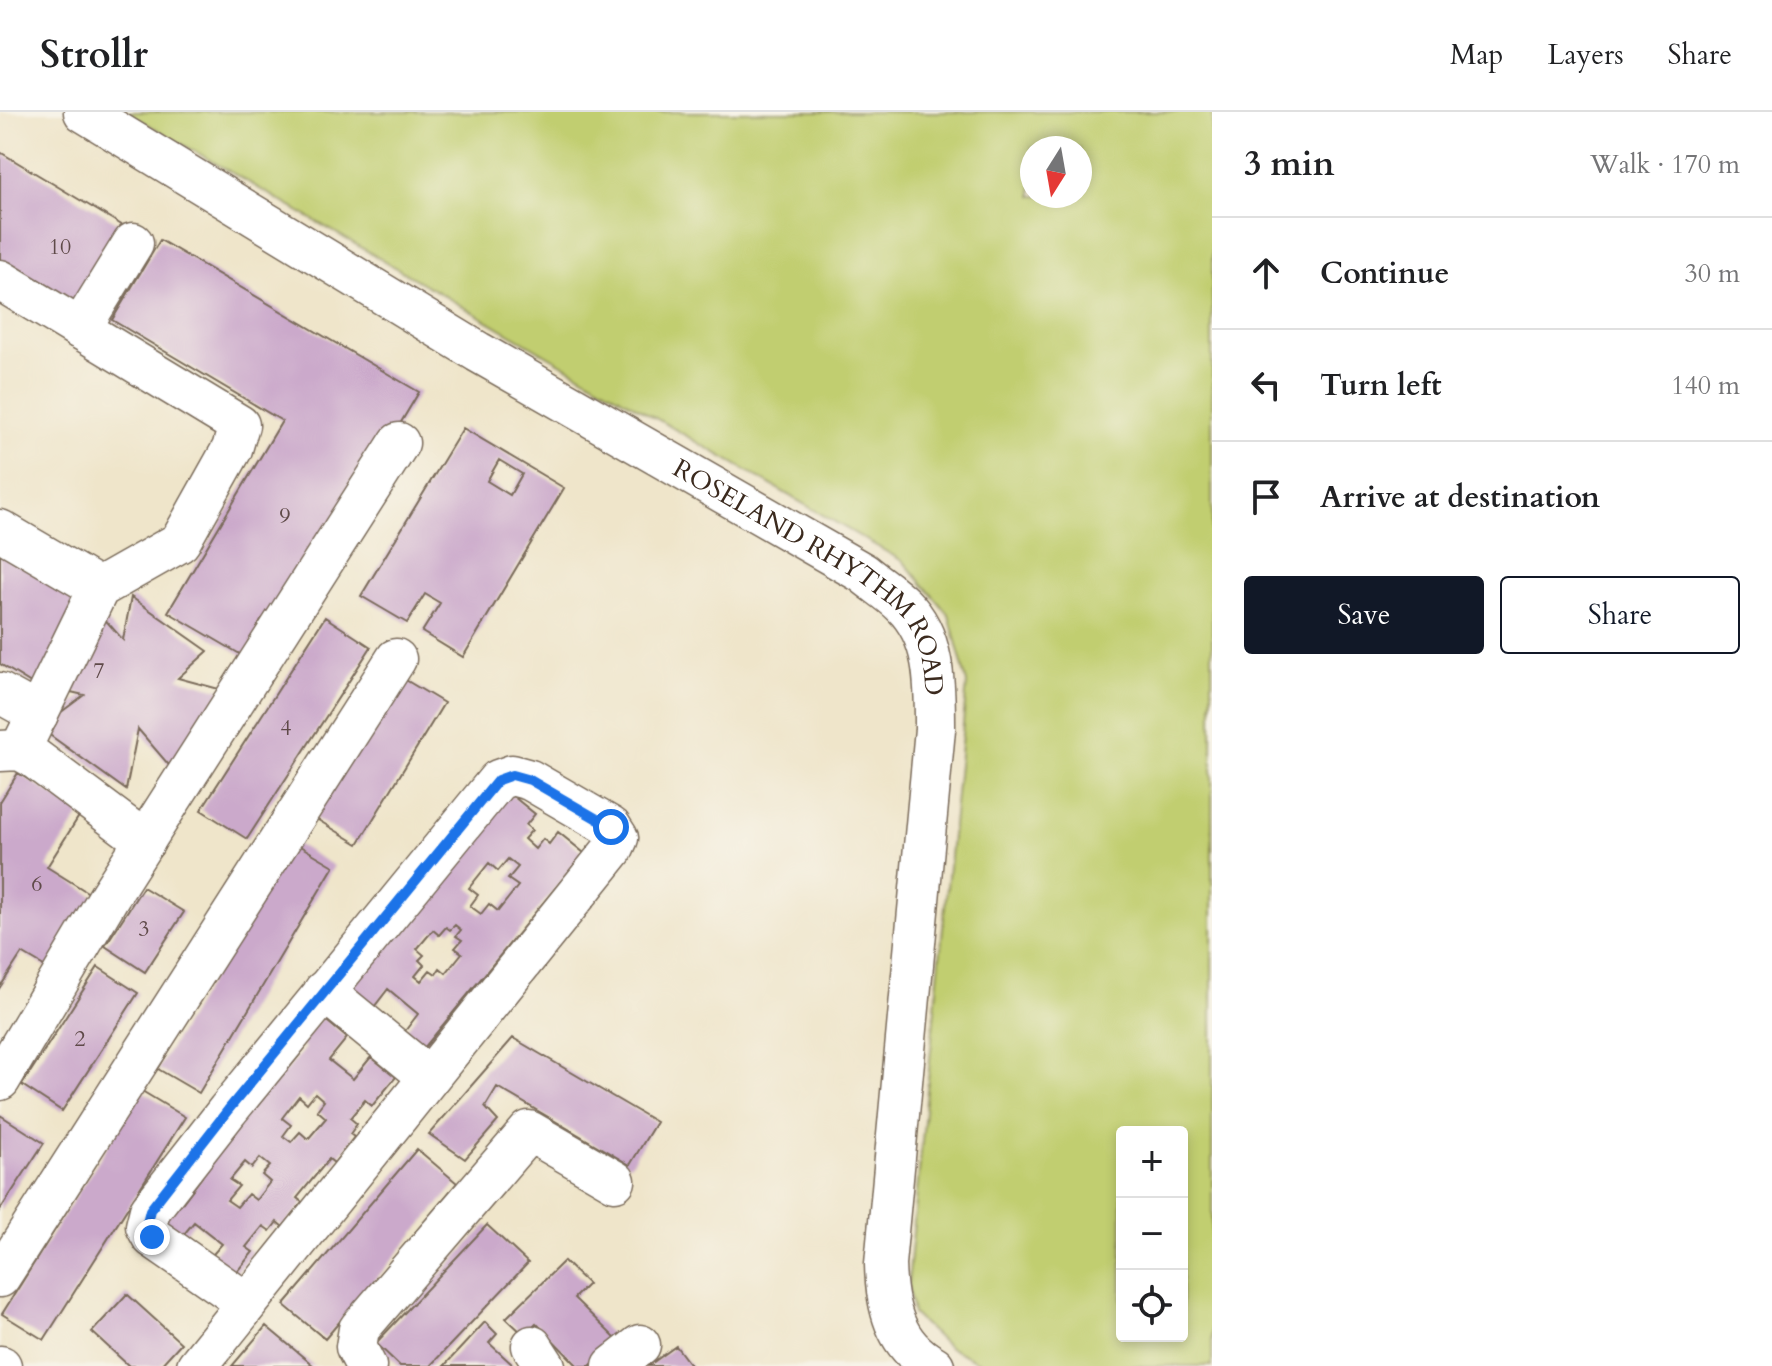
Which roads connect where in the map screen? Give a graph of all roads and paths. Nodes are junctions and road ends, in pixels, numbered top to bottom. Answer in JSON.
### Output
{"nodes":[{"id":1,"x":84,"y":112,"type":"edge"},
{"id":2,"x":133,"y":243,"type":"dead end"},
{"id":3,"x":0,"y":280,"type":"edge"},
{"id":4,"x":80,"y":329,"type":"junction"},
{"id":5,"x":399,"y":443,"type":"dead end"},
{"id":6,"x":0,"y":530,"type":"edge"},
{"id":7,"x":99,"y":588,"type":"junction"},
{"id":8,"x":396,"y":659,"type":"dead end"},
{"id":9,"x":0,"y":693,"type":"edge"},
{"id":10,"x":38,"y":714,"type":"junction"},
{"id":11,"x":10,"y":750,"type":"edge"},
{"id":12,"x":145,"y":841,"type":"junction"},
{"id":13,"x":324,"y":991,"type":"junction"},
{"id":14,"x":429,"y":1077,"type":"junction"},
{"id":15,"x":0,"y":1080,"type":"edge"},
{"id":16,"x":615,"y":1181,"type":"dead end"},
{"id":17,"x":0,"y":1277,"type":"edge"},
{"id":18,"x":247,"y":1303,"type":"junction"},
{"id":19,"x":197,"y":1366,"type":"edge"},
{"id":20,"x":366,"y":1366,"type":"edge"},
{"id":21,"x":934,"y":1366,"type":"edge"}],
"edges":[{"from":1,"to":21,"type":"street","name":"ROSELAND RHYTHM ROAD"},
{"from":2,"to":4,"type":"street"},
{"from":3,"to":4,"type":"street"},
{"from":4,"to":7,"type":"street"},
{"from":5,"to":12,"type":"street"},
{"from":6,"to":7,"type":"street"},
{"from":7,"to":10,"type":"street"},
{"from":8,"to":17,"type":"street"},
{"from":9,"to":10,"type":"street"},
{"from":10,"to":11,"type":"street"},
{"from":11,"to":12,"type":"street"},
{"from":12,"to":15,"type":"street"},
{"from":13,"to":14,"type":"street"},
{"from":13,"to":14,"type":"street"},
{"from":13,"to":18,"type":"street"},
{"from":14,"to":18,"type":"street"},
{"from":16,"to":20,"type":"street"},
{"from":18,"to":19,"type":"street"}]}
